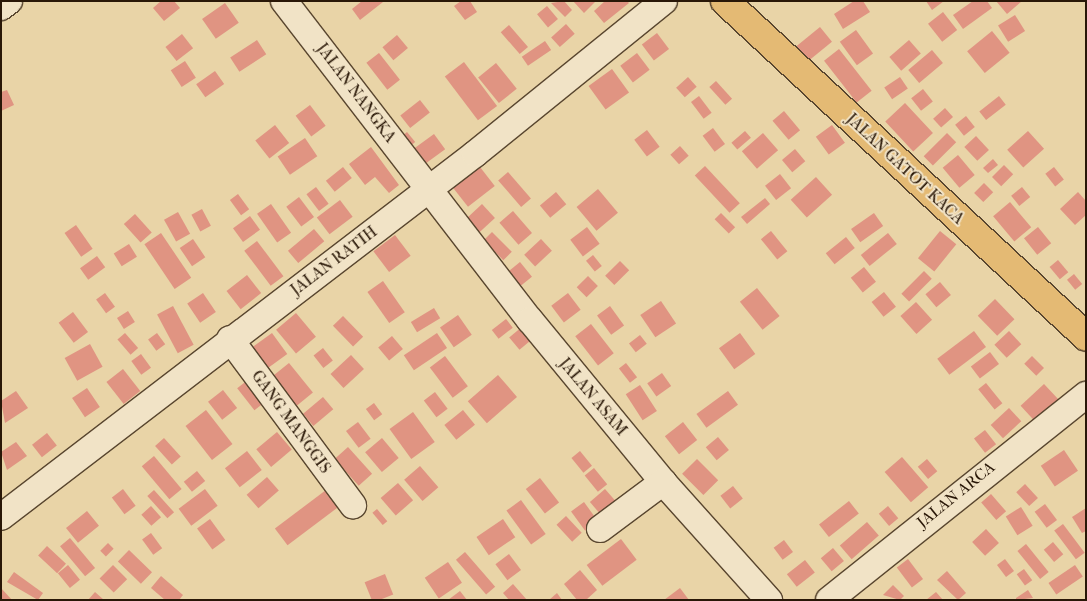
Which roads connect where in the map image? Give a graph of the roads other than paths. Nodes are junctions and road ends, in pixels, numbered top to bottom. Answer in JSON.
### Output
{"nodes":[{"id":1,"x":10,"y":1,"type":"edge"},
{"id":2,"x":284,"y":1,"type":"edge"},
{"id":3,"x":664,"y":1,"type":"edge"},
{"id":4,"x":725,"y":1,"type":"edge"},
{"id":5,"x":1,"y":7,"type":"edge"},
{"id":6,"x":426,"y":187,"type":"junction"},
{"id":7,"x":1086,"y":338,"type":"edge"},
{"id":8,"x":230,"y":339,"type":"junction"},
{"id":9,"x":1086,"y":395,"type":"edge"},
{"id":10,"x":663,"y":482,"type":"junction"},
{"id":11,"x":352,"y":505,"type":"dead end"},
{"id":12,"x":1,"y":517,"type":"edge"},
{"id":13,"x":600,"y":529,"type":"dead end"},
{"id":14,"x":769,"y":600,"type":"edge"},
{"id":15,"x":829,"y":600,"type":"edge"}],
"edges":[{"from":1,"to":5,"type":"street"},
{"from":2,"to":6,"type":"street","name":"JALAN NANGKA"},
{"from":3,"to":6,"type":"street","name":"JALAN RATIH"},
{"from":4,"to":7,"type":"main road","name":"JALAN GATOT KACA"},
{"from":6,"to":8,"type":"street","name":"JALAN RATIH"},
{"from":6,"to":10,"type":"street","name":"JALAN ASAM"},
{"from":8,"to":11,"type":"street","name":"GANG MANGGIS"},
{"from":8,"to":12,"type":"street","name":"JALAN RATIH"},
{"from":9,"to":15,"type":"street","name":"JALAN ARCA"},
{"from":10,"to":13,"type":"street"},
{"from":10,"to":14,"type":"street","name":"JALAN ASAM"}]}
